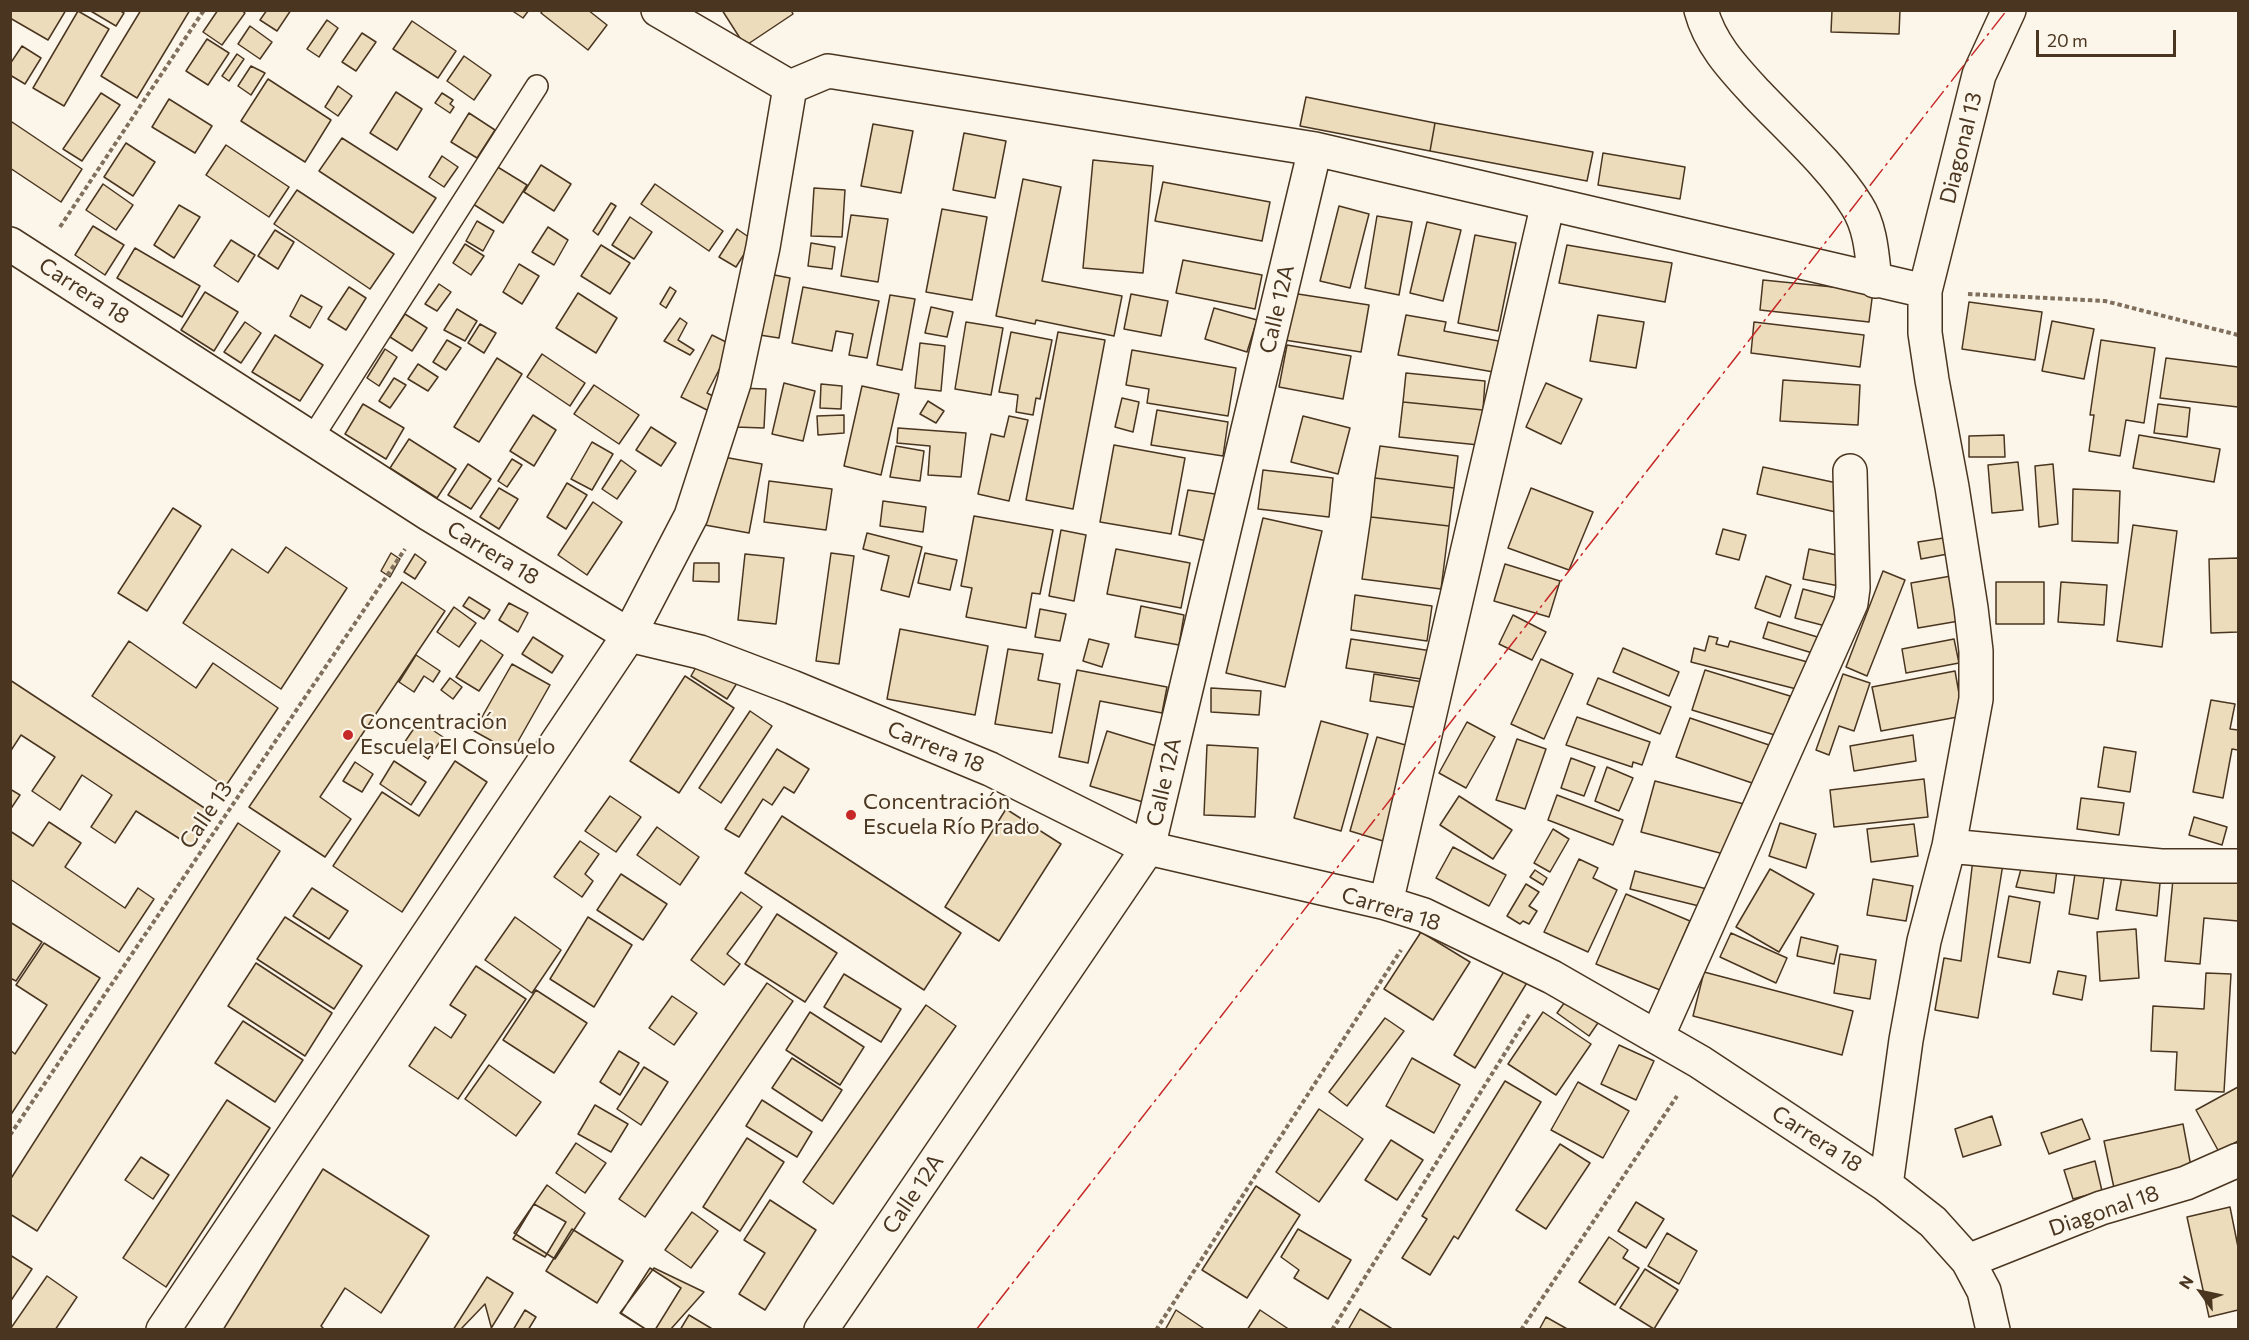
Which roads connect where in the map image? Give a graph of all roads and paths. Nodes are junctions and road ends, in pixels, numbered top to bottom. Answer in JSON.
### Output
{"nodes":[{"id":1,"x":204,"y":10,"type":"edge"},
{"id":2,"x":658,"y":10,"type":"edge"},
{"id":3,"x":1701,"y":10,"type":"edge"},
{"id":4,"x":2009,"y":10,"type":"edge"},
{"id":5,"x":537,"y":86,"type":"dead end"},
{"id":6,"x":790,"y":87,"type":"junction"},
{"id":7,"x":1315,"y":149,"type":"junction"},
{"id":8,"x":1548,"y":203,"type":"junction"},
{"id":9,"x":24,"y":253,"type":"edge"},
{"id":10,"x":1875,"y":280,"type":"junction"},
{"id":11,"x":1925,"y":291,"type":"junction"},
{"id":12,"x":2238,"y":335,"type":"edge"},
{"id":13,"x":312,"y":438,"type":"junction"},
{"id":14,"x":1850,"y":471,"type":"dead end"},
{"id":15,"x":429,"y":514,"type":"junction"},
{"id":16,"x":629,"y":636,"type":"junction"},
{"id":17,"x":1948,"y":846,"type":"junction"},
{"id":18,"x":1148,"y":848,"type":"junction"},
{"id":19,"x":2238,"y":866,"type":"edge"},
{"id":20,"x":1386,"y":903,"type":"junction"},
{"id":21,"x":1424,"y":915,"type":"junction"},
{"id":22,"x":1552,"y":977,"type":"junction"},
{"id":23,"x":1657,"y":1037,"type":"junction"},
{"id":24,"x":1700,"y":1062,"type":"junction"},
{"id":25,"x":10,"y":1136,"type":"edge"},
{"id":26,"x":2238,"y":1160,"type":"edge"},
{"id":27,"x":1886,"y":1185,"type":"junction"},
{"id":28,"x":1968,"y":1261,"type":"junction"},
{"id":29,"x":163,"y":1329,"type":"edge"},
{"id":30,"x":821,"y":1329,"type":"edge"},
{"id":31,"x":1156,"y":1329,"type":"edge"},
{"id":32,"x":1332,"y":1329,"type":"edge"},
{"id":33,"x":1521,"y":1329,"type":"edge"},
{"id":34,"x":1993,"y":1329,"type":"edge"}],
"edges":[{"from":1,"to":9,"type":"path"},
{"from":2,"to":6,"type":"street"},
{"from":3,"to":10,"type":"street"},
{"from":4,"to":11,"type":"street","name":"Diagonal 13"},
{"from":5,"to":13,"type":"lane"},
{"from":6,"to":7,"type":"street"},
{"from":6,"to":16,"type":"street"},
{"from":7,"to":8,"type":"street"},
{"from":7,"to":18,"type":"street","name":"Calle 12A"},
{"from":8,"to":10,"type":"street"},
{"from":8,"to":20,"type":"street"},
{"from":9,"to":13,"type":"street","name":"Carrera 18"},
{"from":10,"to":11,"type":"street"},
{"from":11,"to":12,"type":"path"},
{"from":11,"to":17,"type":"street","name":"Diagonal 13"},
{"from":13,"to":15,"type":"street","name":"Carrera 18"},
{"from":14,"to":23,"type":"street"},
{"from":15,"to":16,"type":"street","name":"Carrera 18"},
{"from":15,"to":25,"type":"path","name":"Calle 13"},
{"from":16,"to":18,"type":"street","name":"Carrera 18"},
{"from":16,"to":29,"type":"street"},
{"from":17,"to":19,"type":"street"},
{"from":17,"to":27,"type":"street","name":"Diagonal 13"},
{"from":18,"to":20,"type":"street","name":"Carrera 18"},
{"from":18,"to":30,"type":"street","name":"Calle 12A"},
{"from":20,"to":21,"type":"street","name":"Carrera 18"},
{"from":21,"to":22,"type":"street","name":"Carrera 18"},
{"from":21,"to":31,"type":"path"},
{"from":22,"to":23,"type":"street","name":"Carrera 18"},
{"from":22,"to":32,"type":"path"},
{"from":23,"to":24,"type":"street","name":"Carrera 18"},
{"from":24,"to":27,"type":"street","name":"Carrera 18"},
{"from":24,"to":33,"type":"path"},
{"from":26,"to":28,"type":"street","name":"Diagonal 18"},
{"from":27,"to":28,"type":"street","name":"Carrera 18"},
{"from":28,"to":34,"type":"street","name":"Carrera 18"}]}
